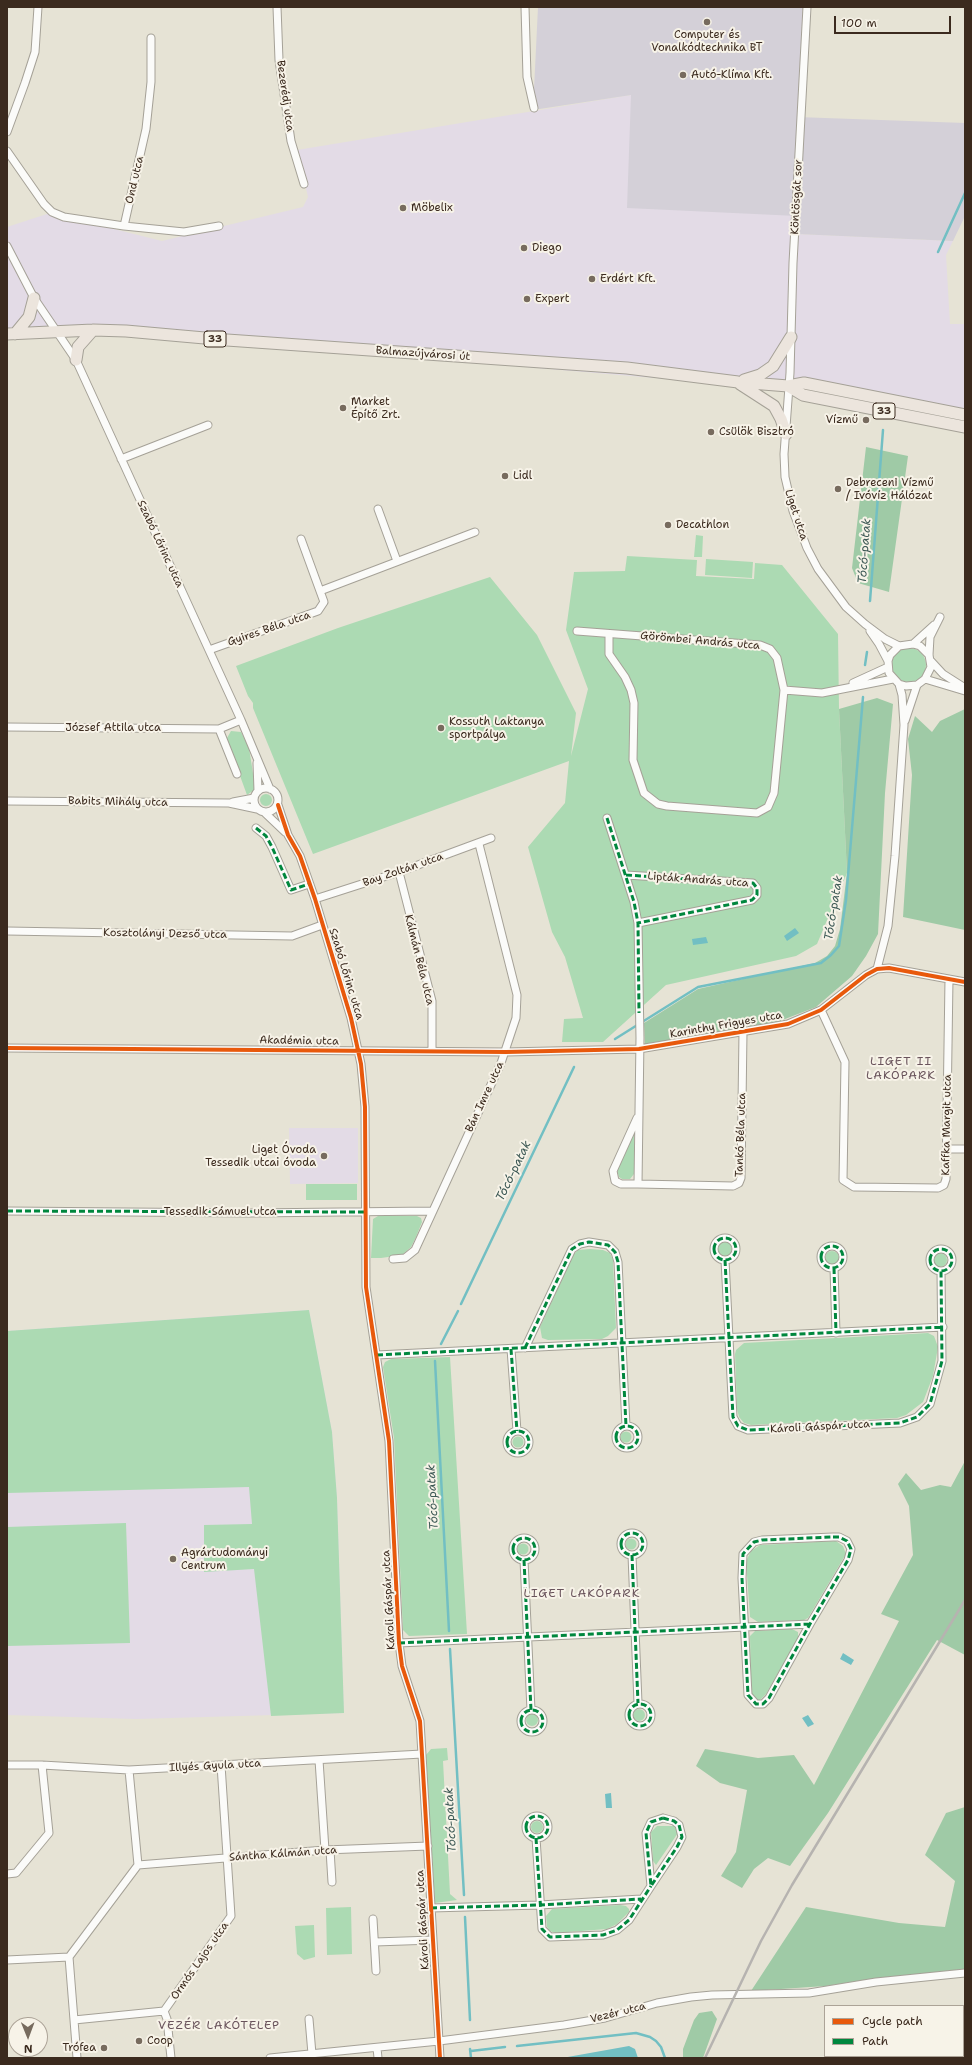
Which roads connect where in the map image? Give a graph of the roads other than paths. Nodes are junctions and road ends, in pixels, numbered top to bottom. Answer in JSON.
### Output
{"nodes":[{"id":1,"x":38,"y":7,"type":"edge"},
{"id":2,"x":277,"y":7,"type":"edge"},
{"id":3,"x":526,"y":7,"type":"edge"},
{"id":4,"x":807,"y":7,"type":"edge"},
{"id":5,"x":151,"y":38,"type":"dead end"},
{"id":6,"x":534,"y":108,"type":"dead end"},
{"id":7,"x":7,"y":132,"type":"edge"},
{"id":8,"x":7,"y":152,"type":"edge"},
{"id":9,"x":304,"y":184,"type":"dead end"},
{"id":10,"x":124,"y":226,"type":"junction"},
{"id":11,"x":219,"y":226,"type":"dead end"},
{"id":12,"x":7,"y":246,"type":"edge"},
{"id":13,"x":34,"y":298,"type":"junction"},
{"id":14,"x":93,"y":330,"type":"junction"},
{"id":15,"x":58,"y":332,"type":"junction"},
{"id":16,"x":11,"y":334,"type":"edge"},
{"id":17,"x":791,"y":337,"type":"junction"},
{"id":18,"x":76,"y":360,"type":"junction"},
{"id":19,"x":738,"y":382,"type":"junction"},
{"id":20,"x":788,"y":386,"type":"junction"},
{"id":21,"x":965,"y":415,"type":"edge"},
{"id":22,"x":208,"y":425,"type":"dead end"},
{"id":23,"x":965,"y":427,"type":"edge"},
{"id":24,"x":786,"y":434,"type":"junction"},
{"id":25,"x":121,"y":459,"type":"junction"},
{"id":26,"x":378,"y":509,"type":"dead end"},
{"id":27,"x":475,"y":532,"type":"dead end"},
{"id":28,"x":301,"y":539,"type":"dead end"},
{"id":29,"x":397,"y":561,"type":"junction"},
{"id":30,"x":320,"y":591,"type":"junction"},
{"id":31,"x":865,"y":624,"type":"junction"},
{"id":32,"x":577,"y":631,"type":"dead end"},
{"id":33,"x":609,"y":634,"type":"junction"},
{"id":34,"x":913,"y":644,"type":"junction"},
{"id":35,"x":899,"y":646,"type":"junction"},
{"id":36,"x":209,"y":650,"type":"junction"},
{"id":37,"x":930,"y":658,"type":"junction"},
{"id":38,"x":888,"y":664,"type":"junction"},
{"id":39,"x":926,"y":679,"type":"junction"},
{"id":40,"x":896,"y":682,"type":"junction"},
{"id":41,"x":917,"y":685,"type":"junction"},
{"id":42,"x":842,"y":688,"type":"junction"},
{"id":43,"x":965,"y":688,"type":"edge"},
{"id":44,"x":784,"y":690,"type":"junction"},
{"id":45,"x":965,"y":691,"type":"edge"},
{"id":46,"x":241,"y":720,"type":"junction"},
{"id":47,"x":904,"y":725,"type":"junction"},
{"id":48,"x":7,"y":727,"type":"edge"},
{"id":49,"x":219,"y":729,"type":"junction"},
{"id":50,"x":257,"y":759,"type":"junction"},
{"id":51,"x":237,"y":774,"type":"dead end"},
{"id":52,"x":270,"y":789,"type":"junction"},
{"id":53,"x":256,"y":794,"type":"junction"},
{"id":54,"x":7,"y":801,"type":"edge"},
{"id":55,"x":229,"y":803,"type":"junction"},
{"id":56,"x":278,"y":805,"type":"junction"},
{"id":57,"x":257,"y":809,"type":"junction"},
{"id":58,"x":264,"y":812,"type":"junction"},
{"id":59,"x":607,"y":818,"type":"dead end"},
{"id":60,"x":256,"y":828,"type":"dead end"},
{"id":61,"x":288,"y":835,"type":"junction"},
{"id":62,"x":491,"y":838,"type":"dead end"},
{"id":63,"x":479,"y":844,"type":"junction"},
{"id":64,"x":399,"y":872,"type":"junction"},
{"id":65,"x":626,"y":875,"type":"junction"},
{"id":66,"x":309,"y":884,"type":"junction"},
{"id":67,"x":314,"y":899,"type":"junction"},
{"id":68,"x":638,"y":923,"type":"junction"},
{"id":69,"x":322,"y":925,"type":"junction"},
{"id":70,"x":7,"y":931,"type":"edge"},
{"id":71,"x":877,"y":969,"type":"junction"},
{"id":72,"x":949,"y":979,"type":"junction"},
{"id":73,"x":965,"y":982,"type":"edge"},
{"id":74,"x":821,"y":1010,"type":"junction"},
{"id":75,"x":744,"y":1032,"type":"junction"},
{"id":76,"x":7,"y":1048,"type":"edge"},
{"id":77,"x":640,"y":1048,"type":"junction"},
{"id":78,"x":432,"y":1050,"type":"junction"},
{"id":79,"x":358,"y":1051,"type":"junction"},
{"id":80,"x":506,"y":1052,"type":"junction"},
{"id":81,"x":638,"y":1115,"type":"junction"},
{"id":82,"x":947,"y":1149,"type":"junction"},
{"id":83,"x":965,"y":1149,"type":"edge"},
{"id":84,"x":638,"y":1184,"type":"junction"},
{"id":85,"x":7,"y":1211,"type":"edge"},
{"id":86,"x":432,"y":1211,"type":"junction"},
{"id":87,"x":365,"y":1212,"type":"junction"},
{"id":88,"x":393,"y":1259,"type":"dead end"},
{"id":89,"x":725,"y":1260,"type":"dead end"},
{"id":90,"x":834,"y":1268,"type":"dead end"},
{"id":91,"x":941,"y":1271,"type":"dead end"},
{"id":92,"x":367,"y":1300,"type":"joint"},
{"id":93,"x":943,"y":1327,"type":"junction"},
{"id":94,"x":836,"y":1333,"type":"junction"},
{"id":95,"x":728,"y":1338,"type":"junction"},
{"id":96,"x":622,"y":1344,"type":"junction"},
{"id":97,"x":525,"y":1348,"type":"junction"},
{"id":98,"x":511,"y":1349,"type":"junction"},
{"id":99,"x":376,"y":1355,"type":"junction"},
{"id":100,"x":626,"y":1426,"type":"dead end"},
{"id":101,"x":517,"y":1431,"type":"dead end"},
{"id":102,"x":632,"y":1555,"type":"dead end"},
{"id":103,"x":524,"y":1560,"type":"dead end"},
{"id":104,"x":810,"y":1624,"type":"junction"},
{"id":105,"x":744,"y":1627,"type":"junction"},
{"id":106,"x":635,"y":1632,"type":"junction"},
{"id":107,"x":528,"y":1638,"type":"junction"},
{"id":108,"x":399,"y":1643,"type":"junction"},
{"id":109,"x":638,"y":1703,"type":"dead end"},
{"id":110,"x":531,"y":1710,"type":"dead end"},
{"id":111,"x":422,"y":1754,"type":"junction"},
{"id":112,"x":320,"y":1760,"type":"junction"},
{"id":113,"x":7,"y":1765,"type":"edge"},
{"id":114,"x":42,"y":1765,"type":"junction"},
{"id":115,"x":221,"y":1765,"type":"junction"},
{"id":116,"x":129,"y":1770,"type":"junction"},
{"id":117,"x":536,"y":1838,"type":"dead end"},
{"id":118,"x":428,"y":1846,"type":"junction"},
{"id":119,"x":327,"y":1850,"type":"junction"},
{"id":120,"x":227,"y":1857,"type":"junction"},
{"id":121,"x":138,"y":1865,"type":"junction"},
{"id":122,"x":7,"y":1874,"type":"edge"},
{"id":123,"x":332,"y":1882,"type":"dead end"},
{"id":124,"x":651,"y":1886,"type":"junction"},
{"id":125,"x":641,"y":1899,"type":"junction"},
{"id":126,"x":540,"y":1905,"type":"junction"},
{"id":127,"x":431,"y":1908,"type":"junction"},
{"id":128,"x":373,"y":1919,"type":"dead end"},
{"id":129,"x":433,"y":1940,"type":"junction"},
{"id":130,"x":375,"y":1942,"type":"junction"},
{"id":131,"x":69,"y":1957,"type":"junction"},
{"id":132,"x":7,"y":1960,"type":"edge"},
{"id":133,"x":376,"y":1971,"type":"dead end"},
{"id":134,"x":965,"y":1973,"type":"edge"},
{"id":135,"x":164,"y":2011,"type":"junction"},
{"id":136,"x":310,"y":2019,"type":"dead end"},
{"id":137,"x":74,"y":2020,"type":"junction"},
{"id":138,"x":439,"y":2041,"type":"junction"},
{"id":139,"x":377,"y":2048,"type":"junction"},
{"id":140,"x":312,"y":2054,"type":"junction"},
{"id":141,"x":77,"y":2058,"type":"edge"},
{"id":142,"x":171,"y":2058,"type":"edge"},
{"id":143,"x":270,"y":2058,"type":"edge"},
{"id":144,"x":378,"y":2058,"type":"edge"},
{"id":145,"x":440,"y":2058,"type":"edge"}],
"edges":[{"from":1,"to":7,"type":"street"},
{"from":2,"to":9,"type":"street","name":"Bezerédj utca"},
{"from":3,"to":6,"type":"street"},
{"from":4,"to":17,"type":"street","name":"Köntösgát sor"},
{"from":5,"to":10,"type":"street","name":"Ond utca"},
{"from":8,"to":10,"type":"street"},
{"from":10,"to":11,"type":"street"},
{"from":12,"to":13,"type":"street","name":"Szabó Lőrinc utca"},
{"from":13,"to":15,"type":"street","name":"Szabó Lőrinc utca"},
{"from":13,"to":16,"type":"main road"},
{"from":14,"to":15,"type":"main road","name":"Balmazújvárosi út","number":"33"},
{"from":14,"to":18,"type":"main road"},
{"from":14,"to":19,"type":"main road","name":"Balmazújvárosi út","number":"33"},
{"from":15,"to":16,"type":"main road","number":"33"},
{"from":15,"to":18,"type":"street","name":"Szabó Lőrinc utca"},
{"from":17,"to":19,"type":"main road"},
{"from":17,"to":20,"type":"street","name":"Köntösgát sor"},
{"from":18,"to":25,"type":"street","name":"Szabó Lőrinc utca"},
{"from":19,"to":20,"type":"main road","name":"Balmazújvárosi út","number":"33"},
{"from":19,"to":24,"type":"main road"},
{"from":20,"to":21,"type":"main road","name":"Balmazújvárosi út","number":"33"},
{"from":20,"to":23,"type":"main road","name":"Balmazújvárosi út","number":"33"},
{"from":20,"to":24,"type":"street","name":"Liget utca"},
{"from":22,"to":25,"type":"street"},
{"from":24,"to":31,"type":"street","name":"Liget utca"},
{"from":25,"to":36,"type":"street","name":"Szabó Lőrinc utca"},
{"from":26,"to":29,"type":"street"},
{"from":27,"to":29,"type":"street"},
{"from":28,"to":30,"type":"street","name":"Gyires Béla utca"},
{"from":29,"to":30,"type":"street"},
{"from":30,"to":36,"type":"street","name":"Gyires Béla utca"},
{"from":31,"to":35,"type":"street","name":"Liget utca"},
{"from":31,"to":38,"type":"street","name":"Liget utca"},
{"from":32,"to":33,"type":"street","name":"Görömbei András utca"},
{"from":33,"to":44,"type":"street","name":"Görömbei András utca"},
{"from":33,"to":44,"type":"street","name":"Görömbei András utca"},
{"from":34,"to":35,"type":"street"},
{"from":34,"to":37,"type":"street"},
{"from":34,"to":37,"type":"street"},
{"from":35,"to":38,"type":"street"},
{"from":36,"to":46,"type":"street","name":"Szabó Lőrinc utca"},
{"from":37,"to":39,"type":"street"},
{"from":37,"to":43,"type":"street"},
{"from":38,"to":40,"type":"street"},
{"from":38,"to":42,"type":"street"},
{"from":39,"to":41,"type":"street"},
{"from":39,"to":45,"type":"street"},
{"from":40,"to":41,"type":"street"},
{"from":40,"to":42,"type":"street"},
{"from":40,"to":47,"type":"street"},
{"from":41,"to":47,"type":"street"},
{"from":42,"to":44,"type":"street"},
{"from":46,"to":49,"type":"street"},
{"from":46,"to":50,"type":"street","name":"Szabó Lőrinc utca"},
{"from":47,"to":71,"type":"street"},
{"from":48,"to":49,"type":"street","name":"József Attila utca"},
{"from":49,"to":51,"type":"street"},
{"from":50,"to":52,"type":"street","name":"Szabó Lőrinc utca"},
{"from":50,"to":53,"type":"street","name":"Szabó Lőrinc utca"},
{"from":52,"to":53,"type":"street"},
{"from":52,"to":56,"type":"street"},
{"from":53,"to":55,"type":"street","name":"Babits Mihály utca"},
{"from":53,"to":57,"type":"street"},
{"from":54,"to":55,"type":"street","name":"Babits Mihály utca"},
{"from":55,"to":57,"type":"street","name":"Babits Mihály utca"},
{"from":56,"to":58,"type":"street"},
{"from":56,"to":61,"type":"street","name":"Szabó Lőrinc utca"},
{"from":57,"to":58,"type":"street"},
{"from":58,"to":61,"type":"street","name":"Szabó Lőrinc utca"},
{"from":59,"to":65,"type":"street"},
{"from":60,"to":66,"type":"street"},
{"from":61,"to":66,"type":"street","name":"Szabó Lőrinc utca"},
{"from":62,"to":63,"type":"street","name":"Bay Zoltán utca"},
{"from":63,"to":64,"type":"street","name":"Bay Zoltán utca"},
{"from":63,"to":80,"type":"street","name":"Bán Imre utca"},
{"from":64,"to":67,"type":"street","name":"Bay Zoltán utca"},
{"from":64,"to":78,"type":"street","name":"Kálmán Béla utca"},
{"from":65,"to":68,"type":"street"},
{"from":65,"to":68,"type":"street","name":"Lipták András utca"},
{"from":66,"to":67,"type":"street","name":"Szabó Lőrinc utca"},
{"from":67,"to":69,"type":"street","name":"Szabó Lőrinc utca"},
{"from":68,"to":77,"type":"street"},
{"from":69,"to":70,"type":"street","name":"Kosztolányi Dezső utca"},
{"from":69,"to":79,"type":"street","name":"Szabó Lőrinc utca"},
{"from":71,"to":72,"type":"street"},
{"from":71,"to":74,"type":"street","name":"Karinthy Frigyes utca"},
{"from":72,"to":73,"type":"street"},
{"from":72,"to":82,"type":"street","name":"Kaffka Margit utca"},
{"from":74,"to":75,"type":"street","name":"Karinthy Frigyes utca"},
{"from":74,"to":82,"type":"street","name":"Kaffka Margit utca"},
{"from":75,"to":77,"type":"street","name":"Karinthy Frigyes utca"},
{"from":75,"to":84,"type":"street","name":"Tankó Béla utca"},
{"from":76,"to":79,"type":"street","name":"Akadémia utca"},
{"from":77,"to":80,"type":"street","name":"Akadémia utca"},
{"from":77,"to":81,"type":"street","name":"Tankó Béla utca"},
{"from":78,"to":79,"type":"street","name":"Akadémia utca"},
{"from":78,"to":80,"type":"street","name":"Akadémia utca"},
{"from":79,"to":87,"type":"street","name":"Szabó Lőrinc utca"},
{"from":80,"to":86,"type":"street","name":"Bán Imre utca"},
{"from":81,"to":84,"type":"street","name":"Tankó Béla utca"},
{"from":81,"to":84,"type":"street","name":"Tankó Béla utca"},
{"from":82,"to":83,"type":"street"},
{"from":85,"to":87,"type":"street","name":"Tessedik Sámuel utca"},
{"from":86,"to":87,"type":"street","name":"Tessedik Sámuel utca"},
{"from":86,"to":88,"type":"street","name":"Bán Imre utca"},
{"from":87,"to":92,"type":"street","name":"Szabó Lőrinc utca"},
{"from":89,"to":95,"type":"street","name":"Károli Gáspár utca"},
{"from":90,"to":94,"type":"street"},
{"from":91,"to":93,"type":"street","name":"Károli Gáspár utca"},
{"from":92,"to":99,"type":"street","name":"Károli Gáspár utca"},
{"from":93,"to":94,"type":"street"},
{"from":93,"to":95,"type":"street","name":"Károli Gáspár utca"},
{"from":94,"to":95,"type":"street"},
{"from":95,"to":96,"type":"street"},
{"from":96,"to":97,"type":"street"},
{"from":96,"to":97,"type":"street"},
{"from":96,"to":100,"type":"street"},
{"from":97,"to":98,"type":"street"},
{"from":98,"to":99,"type":"street"},
{"from":98,"to":101,"type":"street"},
{"from":99,"to":108,"type":"street","name":"Károli Gáspár utca"},
{"from":102,"to":106,"type":"street"},
{"from":103,"to":107,"type":"street"},
{"from":104,"to":105,"type":"street","name":"Károli Gáspár utca"},
{"from":104,"to":105,"type":"street"},
{"from":104,"to":105,"type":"street"},
{"from":105,"to":106,"type":"street","name":"Károli Gáspár utca"},
{"from":106,"to":107,"type":"street","name":"Károli Gáspár utca"},
{"from":106,"to":109,"type":"street"},
{"from":107,"to":108,"type":"street","name":"Károli Gáspár utca"},
{"from":107,"to":110,"type":"street"},
{"from":108,"to":111,"type":"street","name":"Károli Gáspár utca"},
{"from":111,"to":112,"type":"street","name":"Illyés Gyula utca"},
{"from":111,"to":118,"type":"street","name":"Károli Gáspár utca"},
{"from":112,"to":115,"type":"street","name":"Illyés Gyula utca"},
{"from":112,"to":119,"type":"street"},
{"from":113,"to":114,"type":"street","name":"Illyés Gyula utca"},
{"from":114,"to":116,"type":"street","name":"Illyés Gyula utca"},
{"from":114,"to":122,"type":"street"},
{"from":115,"to":116,"type":"street","name":"Illyés Gyula utca"},
{"from":115,"to":120,"type":"street","name":"Ormós Lajos utca"},
{"from":116,"to":121,"type":"street"},
{"from":117,"to":126,"type":"street"},
{"from":118,"to":119,"type":"street","name":"Sántha Kálmán utca"},
{"from":118,"to":127,"type":"street","name":"Károli Gáspár utca"},
{"from":119,"to":120,"type":"street","name":"Sántha Kálmán utca"},
{"from":119,"to":123,"type":"street"},
{"from":120,"to":121,"type":"street","name":"Sántha Kálmán utca"},
{"from":120,"to":135,"type":"street","name":"Ormós Lajos utca"},
{"from":121,"to":131,"type":"street"},
{"from":124,"to":124,"type":"street"},
{"from":124,"to":125,"type":"street"},
{"from":125,"to":126,"type":"street"},
{"from":125,"to":126,"type":"street"},
{"from":126,"to":127,"type":"street"},
{"from":127,"to":129,"type":"street","name":"Károli Gáspár utca"},
{"from":128,"to":130,"type":"street"},
{"from":129,"to":130,"type":"street"},
{"from":129,"to":138,"type":"street","name":"Károli Gáspár utca"},
{"from":130,"to":133,"type":"street"},
{"from":131,"to":132,"type":"street"},
{"from":131,"to":137,"type":"street"},
{"from":134,"to":138,"type":"street","name":"Vezér utca"},
{"from":135,"to":137,"type":"street"},
{"from":135,"to":142,"type":"street","name":"Ormós Lajos utca"},
{"from":136,"to":140,"type":"street"},
{"from":137,"to":141,"type":"street"},
{"from":138,"to":139,"type":"street","name":"Vezér utca"},
{"from":138,"to":145,"type":"street","name":"Károli Gáspár utca"},
{"from":139,"to":140,"type":"street","name":"Vezér utca"},
{"from":139,"to":144,"type":"street"},
{"from":140,"to":143,"type":"street","name":"Vezér utca"}]}
